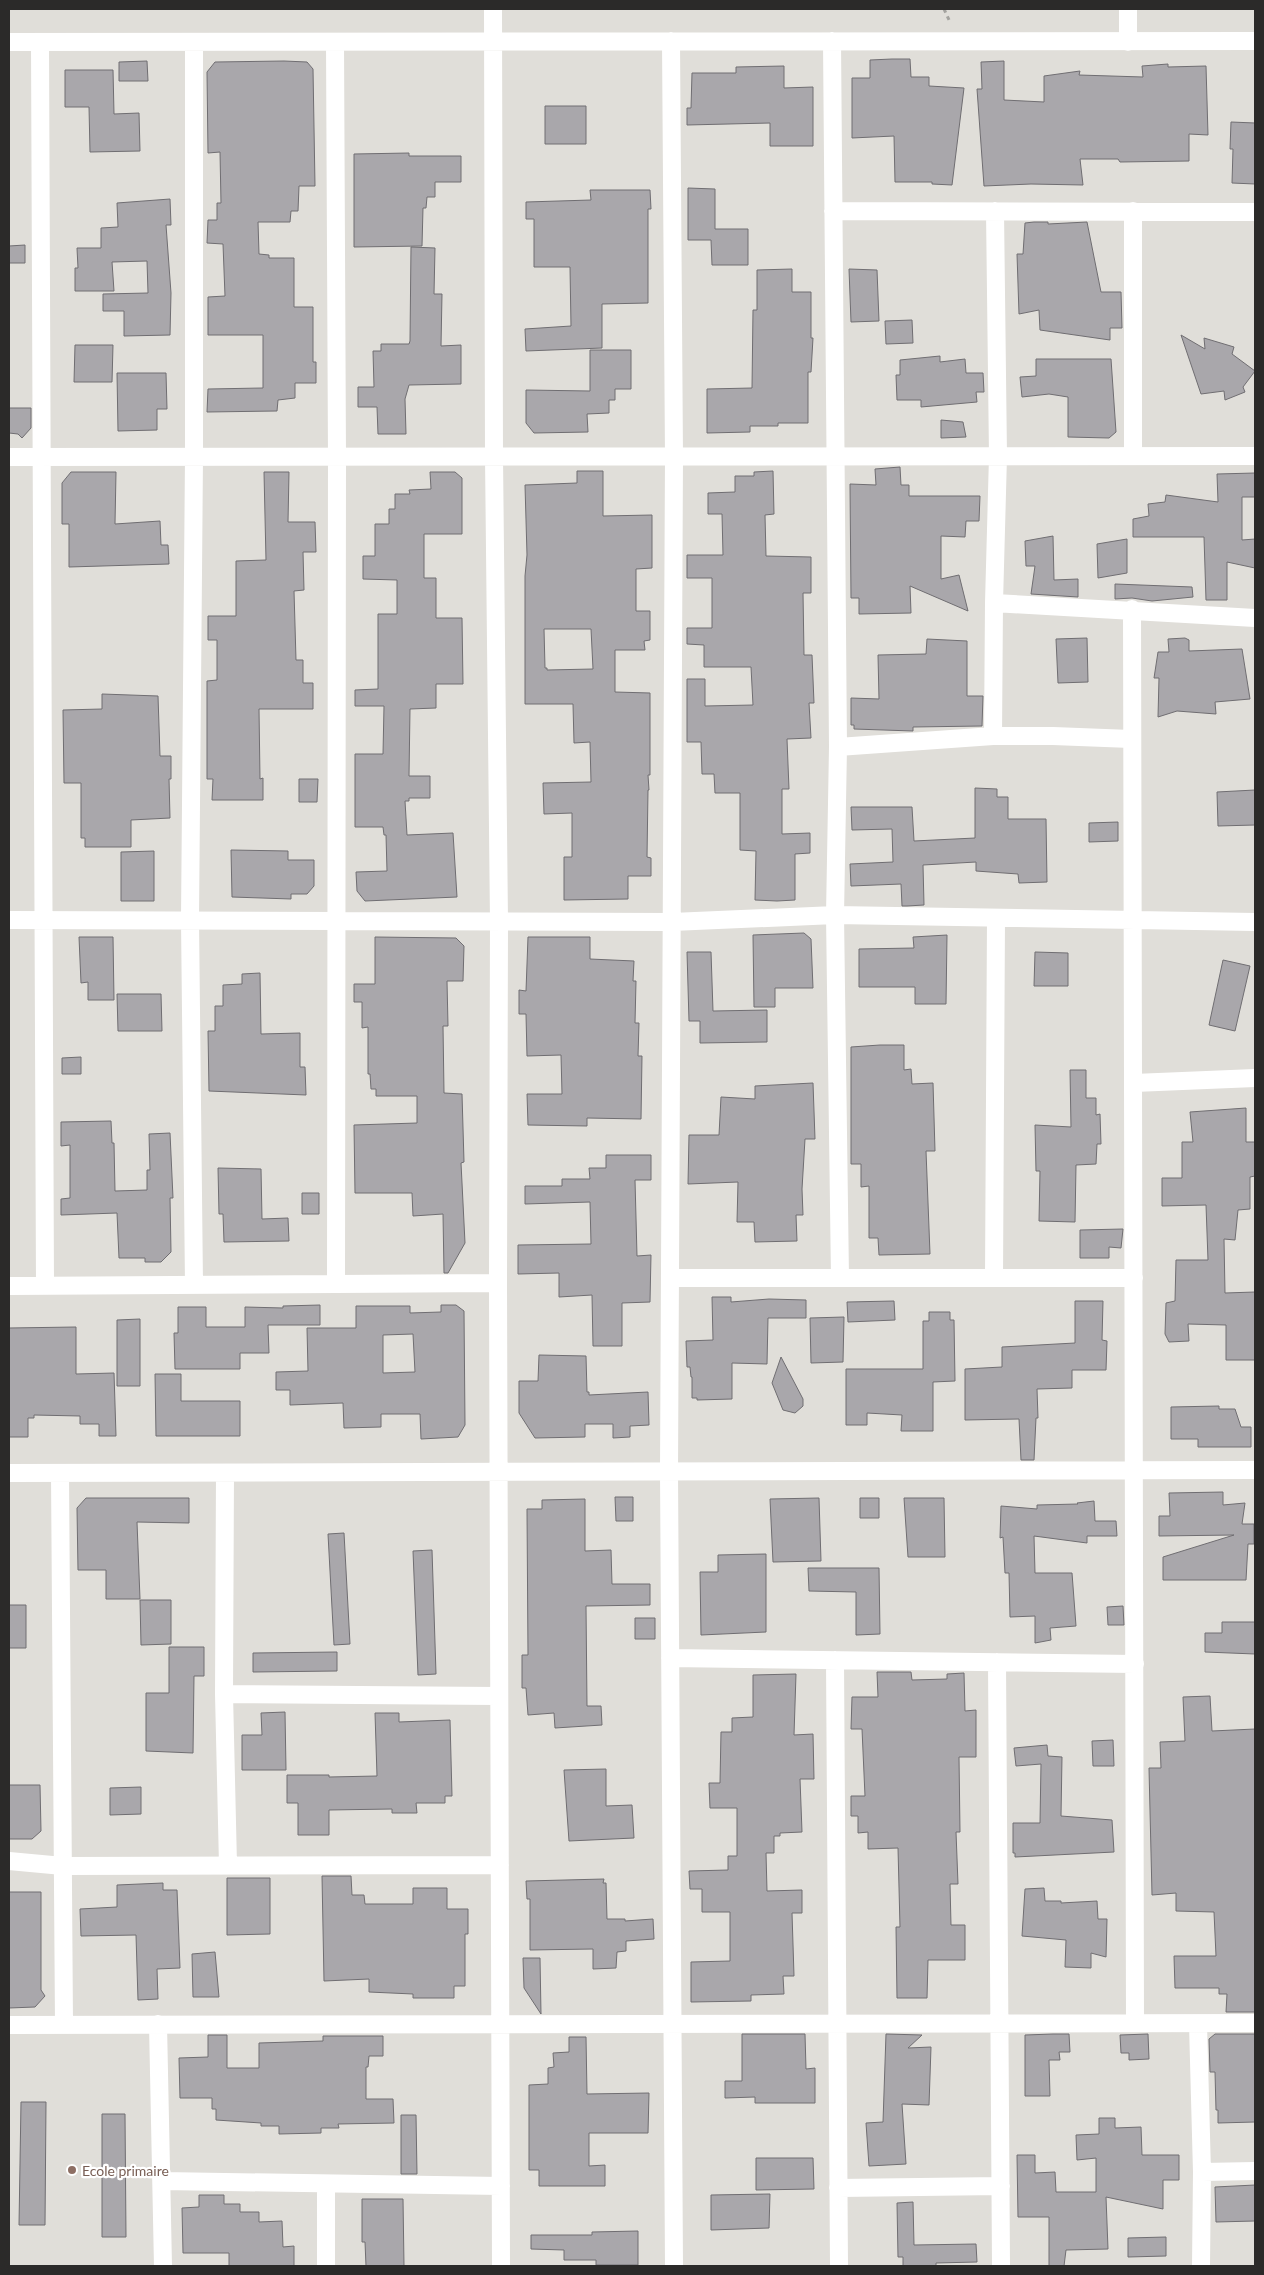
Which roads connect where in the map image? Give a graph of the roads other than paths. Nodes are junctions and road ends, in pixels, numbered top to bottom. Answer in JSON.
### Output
{"nodes":[{"id":1,"x":493,"y":9,"type":"edge"},
{"id":2,"x":1128,"y":9,"type":"edge"},
{"id":3,"x":670,"y":41,"type":"junction"},
{"id":4,"x":832,"y":41,"type":"junction"},
{"id":5,"x":1255,"y":41,"type":"edge"},
{"id":6,"x":9,"y":42,"type":"edge"},
{"id":7,"x":40,"y":42,"type":"junction"},
{"id":8,"x":194,"y":42,"type":"junction"},
{"id":9,"x":335,"y":42,"type":"junction"},
{"id":10,"x":493,"y":42,"type":"junction"},
{"id":11,"x":1128,"y":42,"type":"junction"},
{"id":12,"x":833,"y":211,"type":"junction"},
{"id":13,"x":995,"y":211,"type":"junction"},
{"id":14,"x":1132,"y":211,"type":"junction"},
{"id":15,"x":1255,"y":212,"type":"edge"},
{"id":16,"x":674,"y":456,"type":"junction"},
{"id":17,"x":835,"y":456,"type":"junction"},
{"id":18,"x":998,"y":456,"type":"junction"},
{"id":19,"x":1133,"y":456,"type":"junction"},
{"id":20,"x":1255,"y":456,"type":"edge"},
{"id":21,"x":9,"y":457,"type":"edge"},
{"id":22,"x":42,"y":457,"type":"junction"},
{"id":23,"x":194,"y":457,"type":"junction"},
{"id":24,"x":338,"y":457,"type":"junction"},
{"id":25,"x":494,"y":457,"type":"junction"},
{"id":26,"x":994,"y":602,"type":"junction"},
{"id":27,"x":1132,"y":609,"type":"junction"},
{"id":28,"x":1255,"y":618,"type":"edge"},
{"id":29,"x":993,"y":736,"type":"junction"},
{"id":30,"x":1131,"y":739,"type":"junction"},
{"id":31,"x":838,"y":748,"type":"junction"},
{"id":32,"x":835,"y":915,"type":"junction"},
{"id":33,"x":996,"y":918,"type":"junction"},
{"id":34,"x":1134,"y":919,"type":"junction"},
{"id":35,"x":9,"y":920,"type":"edge"},
{"id":36,"x":43,"y":920,"type":"junction"},
{"id":37,"x":190,"y":920,"type":"junction"},
{"id":38,"x":336,"y":921,"type":"junction"},
{"id":39,"x":499,"y":922,"type":"junction"},
{"id":40,"x":672,"y":922,"type":"junction"},
{"id":41,"x":1255,"y":922,"type":"edge"},
{"id":42,"x":1255,"y":1078,"type":"edge"},
{"id":43,"x":1134,"y":1083,"type":"junction"},
{"id":44,"x":670,"y":1278,"type":"junction"},
{"id":45,"x":840,"y":1278,"type":"junction"},
{"id":46,"x":994,"y":1278,"type":"junction"},
{"id":47,"x":1134,"y":1278,"type":"junction"},
{"id":48,"x":336,"y":1284,"type":"junction"},
{"id":49,"x":498,"y":1284,"type":"junction"},
{"id":50,"x":194,"y":1285,"type":"junction"},
{"id":51,"x":9,"y":1286,"type":"edge"},
{"id":52,"x":45,"y":1286,"type":"junction"},
{"id":53,"x":1134,"y":1470,"type":"junction"},
{"id":54,"x":1255,"y":1470,"type":"edge"},
{"id":55,"x":498,"y":1472,"type":"junction"},
{"id":56,"x":669,"y":1472,"type":"junction"},
{"id":57,"x":9,"y":1473,"type":"edge"},
{"id":58,"x":60,"y":1473,"type":"junction"},
{"id":59,"x":224,"y":1473,"type":"junction"},
{"id":60,"x":670,"y":1658,"type":"junction"},
{"id":61,"x":835,"y":1660,"type":"junction"},
{"id":62,"x":998,"y":1662,"type":"junction"},
{"id":63,"x":1134,"y":1664,"type":"junction"},
{"id":64,"x":224,"y":1694,"type":"junction"},
{"id":65,"x":498,"y":1696,"type":"junction"},
{"id":66,"x":9,"y":1861,"type":"edge"},
{"id":67,"x":228,"y":1865,"type":"junction"},
{"id":68,"x":500,"y":1865,"type":"junction"},
{"id":69,"x":63,"y":1866,"type":"junction"},
{"id":70,"x":837,"y":2023,"type":"junction"},
{"id":71,"x":1000,"y":2023,"type":"junction"},
{"id":72,"x":1135,"y":2023,"type":"junction"},
{"id":73,"x":1255,"y":2023,"type":"edge"},
{"id":74,"x":9,"y":2024,"type":"edge"},
{"id":75,"x":64,"y":2024,"type":"junction"},
{"id":76,"x":158,"y":2024,"type":"junction"},
{"id":77,"x":500,"y":2024,"type":"junction"},
{"id":78,"x":673,"y":2024,"type":"junction"},
{"id":79,"x":1198,"y":2024,"type":"junction"},
{"id":80,"x":1255,"y":2171,"type":"edge"},
{"id":81,"x":1202,"y":2172,"type":"junction"},
{"id":82,"x":162,"y":2180,"type":"junction"},
{"id":83,"x":326,"y":2184,"type":"junction"},
{"id":84,"x":501,"y":2186,"type":"junction"},
{"id":85,"x":1001,"y":2186,"type":"junction"},
{"id":86,"x":838,"y":2188,"type":"junction"},
{"id":87,"x":163,"y":2266,"type":"edge"},
{"id":88,"x":326,"y":2266,"type":"edge"},
{"id":89,"x":501,"y":2266,"type":"edge"},
{"id":90,"x":674,"y":2266,"type":"edge"},
{"id":91,"x":838,"y":2266,"type":"edge"},
{"id":92,"x":1002,"y":2266,"type":"edge"},
{"id":93,"x":1201,"y":2266,"type":"edge"}],
"edges":[{"from":1,"to":10,"type":"street"},
{"from":2,"to":11,"type":"street"},
{"from":3,"to":4,"type":"street"},
{"from":3,"to":10,"type":"street"},
{"from":3,"to":16,"type":"street"},
{"from":4,"to":11,"type":"street"},
{"from":4,"to":12,"type":"street"},
{"from":5,"to":11,"type":"street"},
{"from":6,"to":7,"type":"street"},
{"from":7,"to":8,"type":"street"},
{"from":7,"to":22,"type":"street"},
{"from":8,"to":9,"type":"street"},
{"from":8,"to":23,"type":"street"},
{"from":9,"to":10,"type":"street"},
{"from":9,"to":24,"type":"street"},
{"from":10,"to":25,"type":"street"},
{"from":12,"to":13,"type":"street"},
{"from":12,"to":17,"type":"street"},
{"from":13,"to":14,"type":"street"},
{"from":13,"to":18,"type":"street"},
{"from":14,"to":15,"type":"street"},
{"from":14,"to":19,"type":"street"},
{"from":16,"to":17,"type":"street"},
{"from":16,"to":25,"type":"street"},
{"from":16,"to":40,"type":"street"},
{"from":17,"to":18,"type":"street"},
{"from":17,"to":31,"type":"street"},
{"from":18,"to":19,"type":"street"},
{"from":18,"to":26,"type":"street"},
{"from":19,"to":20,"type":"street"},
{"from":21,"to":22,"type":"street"},
{"from":22,"to":23,"type":"street"},
{"from":22,"to":36,"type":"street"},
{"from":23,"to":24,"type":"street"},
{"from":23,"to":37,"type":"street"},
{"from":24,"to":25,"type":"street"},
{"from":24,"to":38,"type":"street"},
{"from":25,"to":39,"type":"street"},
{"from":26,"to":27,"type":"street"},
{"from":26,"to":29,"type":"street"},
{"from":27,"to":28,"type":"street"},
{"from":27,"to":30,"type":"street"},
{"from":29,"to":30,"type":"street"},
{"from":29,"to":31,"type":"street"},
{"from":30,"to":34,"type":"street"},
{"from":31,"to":32,"type":"street"},
{"from":32,"to":33,"type":"street"},
{"from":32,"to":40,"type":"street"},
{"from":32,"to":45,"type":"street"},
{"from":33,"to":34,"type":"street"},
{"from":33,"to":46,"type":"street"},
{"from":34,"to":41,"type":"street"},
{"from":34,"to":43,"type":"street"},
{"from":35,"to":36,"type":"street"},
{"from":36,"to":37,"type":"street"},
{"from":36,"to":52,"type":"street"},
{"from":37,"to":38,"type":"street"},
{"from":37,"to":50,"type":"street"},
{"from":38,"to":39,"type":"street"},
{"from":38,"to":48,"type":"street"},
{"from":39,"to":40,"type":"street"},
{"from":39,"to":49,"type":"street"},
{"from":40,"to":44,"type":"street"},
{"from":42,"to":43,"type":"street"},
{"from":43,"to":47,"type":"street"},
{"from":44,"to":45,"type":"street"},
{"from":44,"to":56,"type":"street"},
{"from":45,"to":46,"type":"street"},
{"from":46,"to":47,"type":"street"},
{"from":47,"to":53,"type":"street"},
{"from":48,"to":49,"type":"street"},
{"from":48,"to":50,"type":"street"},
{"from":49,"to":55,"type":"street"},
{"from":50,"to":52,"type":"street"},
{"from":51,"to":52,"type":"street"},
{"from":53,"to":54,"type":"street"},
{"from":53,"to":56,"type":"street"},
{"from":53,"to":63,"type":"street"},
{"from":55,"to":56,"type":"street"},
{"from":55,"to":59,"type":"street"},
{"from":55,"to":65,"type":"street"},
{"from":56,"to":60,"type":"street"},
{"from":57,"to":58,"type":"street"},
{"from":58,"to":59,"type":"street"},
{"from":58,"to":69,"type":"street"},
{"from":59,"to":64,"type":"street"},
{"from":60,"to":61,"type":"street"},
{"from":60,"to":78,"type":"street"},
{"from":61,"to":62,"type":"street"},
{"from":61,"to":70,"type":"street"},
{"from":62,"to":63,"type":"street"},
{"from":62,"to":71,"type":"street"},
{"from":63,"to":72,"type":"street"},
{"from":64,"to":65,"type":"street"},
{"from":64,"to":67,"type":"street"},
{"from":65,"to":68,"type":"street"},
{"from":66,"to":69,"type":"street"},
{"from":67,"to":68,"type":"street"},
{"from":67,"to":69,"type":"street"},
{"from":68,"to":77,"type":"street"},
{"from":69,"to":75,"type":"street"},
{"from":70,"to":71,"type":"street"},
{"from":70,"to":78,"type":"street"},
{"from":70,"to":86,"type":"street"},
{"from":71,"to":72,"type":"street"},
{"from":71,"to":85,"type":"street"},
{"from":72,"to":79,"type":"street"},
{"from":73,"to":79,"type":"street"},
{"from":74,"to":75,"type":"street"},
{"from":75,"to":76,"type":"street"},
{"from":76,"to":77,"type":"street"},
{"from":76,"to":82,"type":"street"},
{"from":77,"to":78,"type":"street"},
{"from":77,"to":84,"type":"street"},
{"from":78,"to":90,"type":"street"},
{"from":79,"to":81,"type":"street"},
{"from":80,"to":81,"type":"street"},
{"from":81,"to":93,"type":"street"},
{"from":82,"to":83,"type":"street"},
{"from":82,"to":87,"type":"street"},
{"from":83,"to":84,"type":"street"},
{"from":83,"to":88,"type":"street"},
{"from":84,"to":89,"type":"street"},
{"from":85,"to":86,"type":"street"},
{"from":85,"to":92,"type":"street"},
{"from":86,"to":91,"type":"street"}]}
